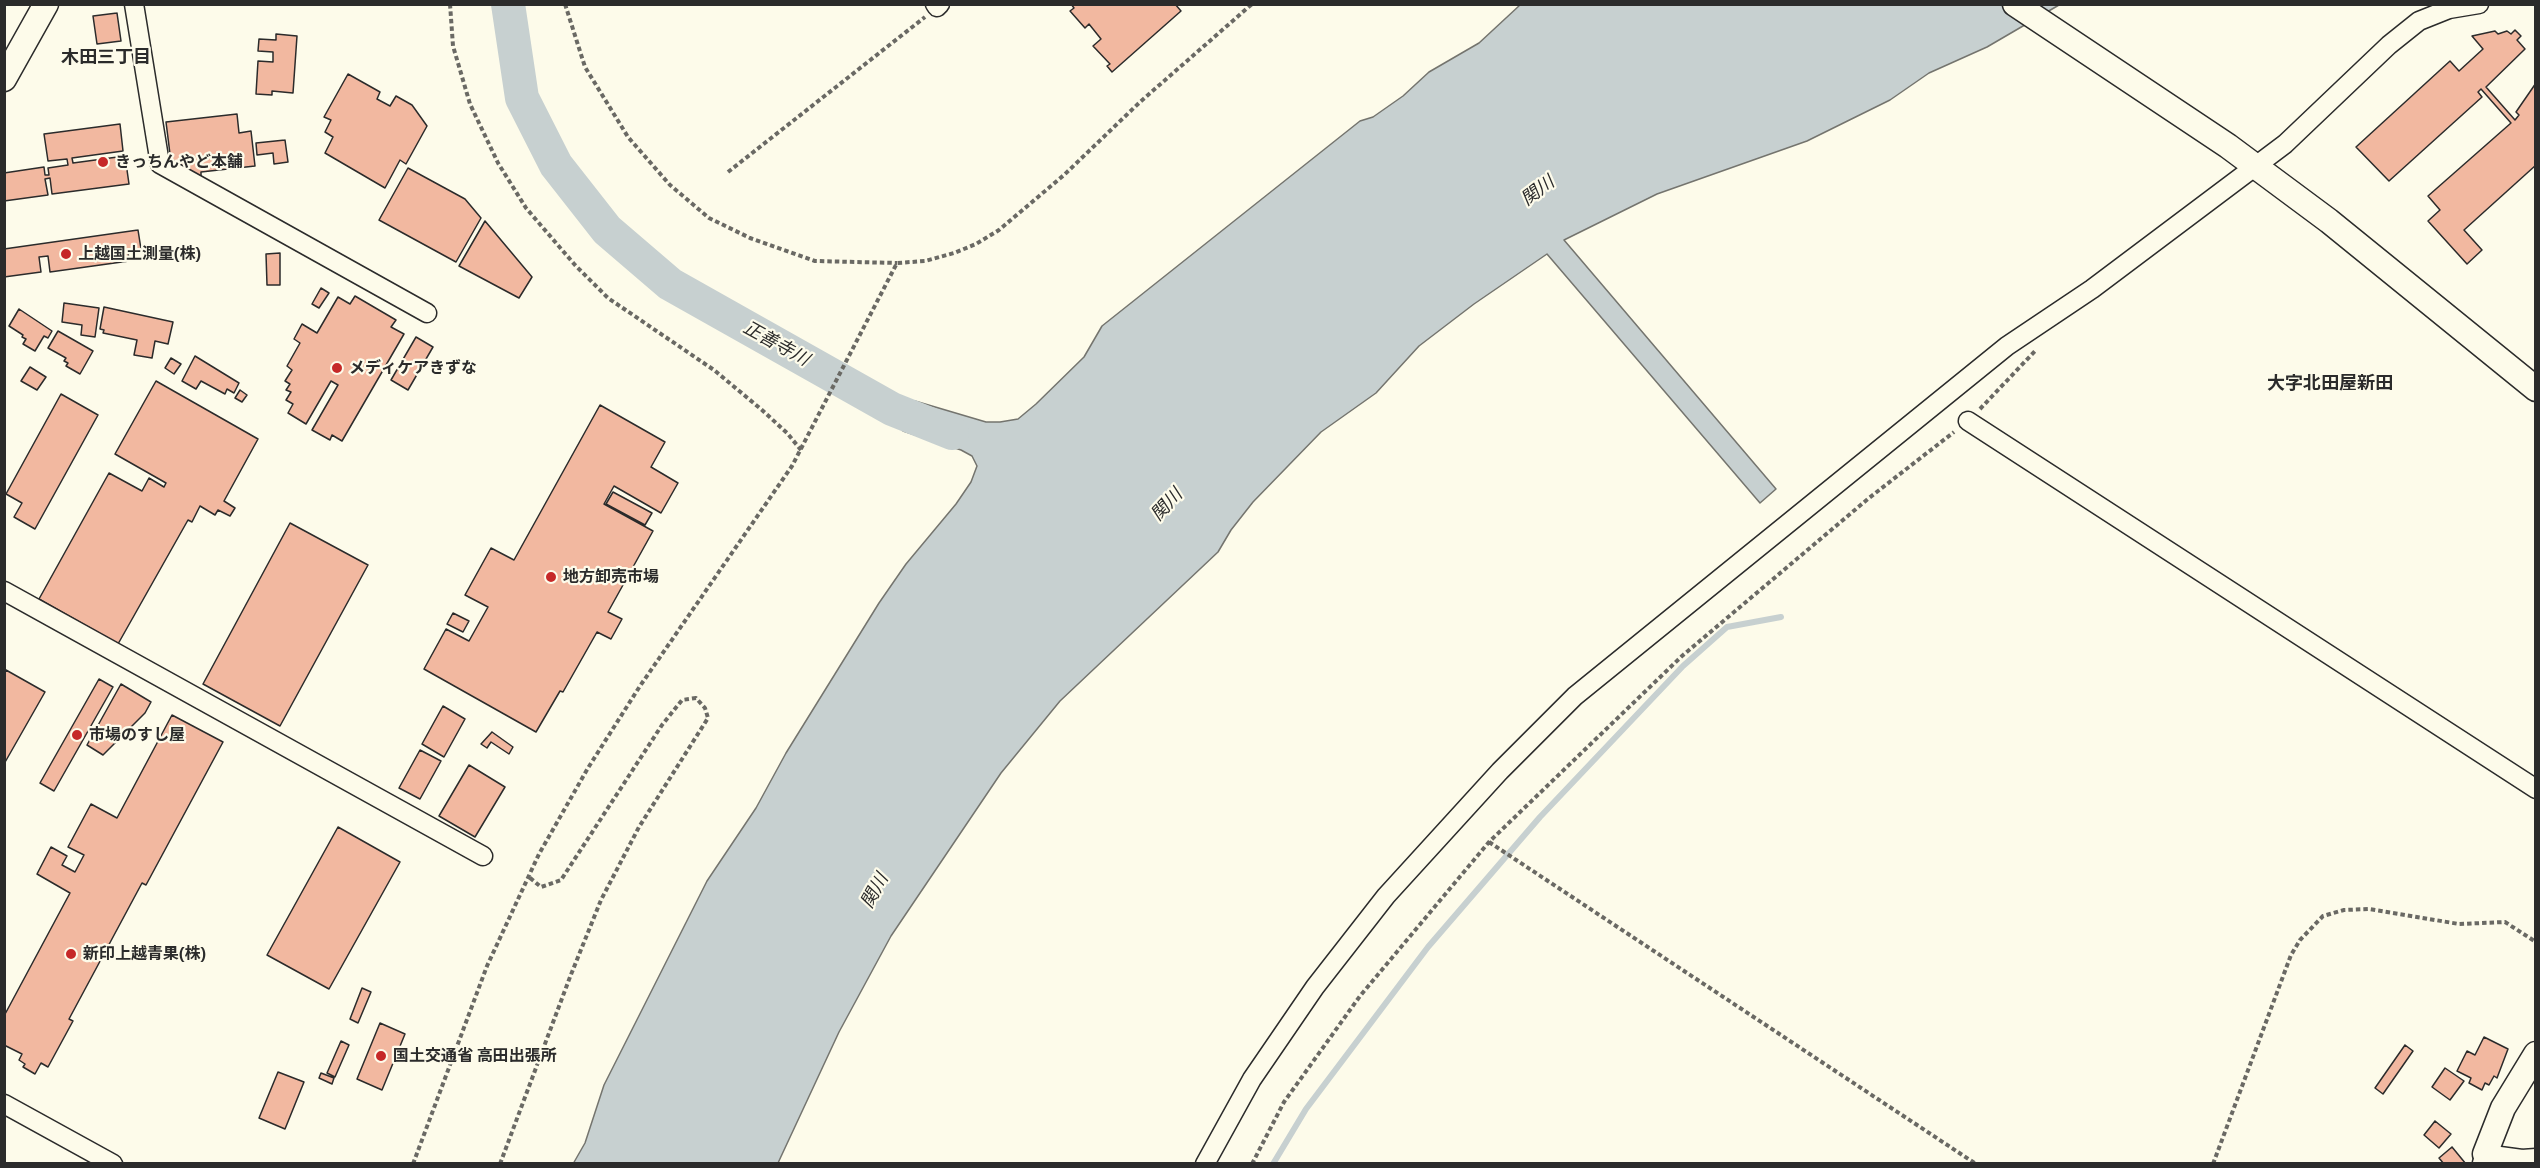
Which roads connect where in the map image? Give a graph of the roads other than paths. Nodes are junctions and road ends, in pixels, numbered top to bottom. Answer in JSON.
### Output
{"nodes":[{"id":1,"x":46,"y":4,"type":"edge"},
{"id":2,"x":134,"y":4,"type":"edge"},
{"id":3,"x":2015,"y":4,"type":"edge"},
{"id":4,"x":2479,"y":4,"type":"edge"},
{"id":5,"x":4,"y":79,"type":"edge"},
{"id":6,"x":2256,"y":167,"type":"junction"},
{"id":7,"x":427,"y":313,"type":"dead end"},
{"id":8,"x":2535,"y":389,"type":"edge"},
{"id":9,"x":1968,"y":421,"type":"road end"},
{"id":10,"x":4,"y":591,"type":"edge"},
{"id":11,"x":2535,"y":789,"type":"edge"},
{"id":12,"x":483,"y":856,"type":"dead end"},
{"id":13,"x":2535,"y":1054,"type":"edge"},
{"id":14,"x":4,"y":1104,"type":"edge"},
{"id":15,"x":2535,"y":1158,"type":"edge"},
{"id":16,"x":2484,"y":1159,"type":"edge"},
{"id":17,"x":113,"y":1164,"type":"edge"},
{"id":18,"x":1205,"y":1164,"type":"edge"}],
"edges":[{"from":1,"to":5,"type":"street"},
{"from":2,"to":7,"type":"street"},
{"from":3,"to":6,"type":"street"},
{"from":4,"to":6,"type":"street"},
{"from":6,"to":8,"type":"street"},
{"from":6,"to":18,"type":"street"},
{"from":9,"to":11,"type":"street"},
{"from":10,"to":12,"type":"street"},
{"from":13,"to":16,"type":"street"},
{"from":14,"to":17,"type":"street"},
{"from":15,"to":16,"type":"street"}]}
